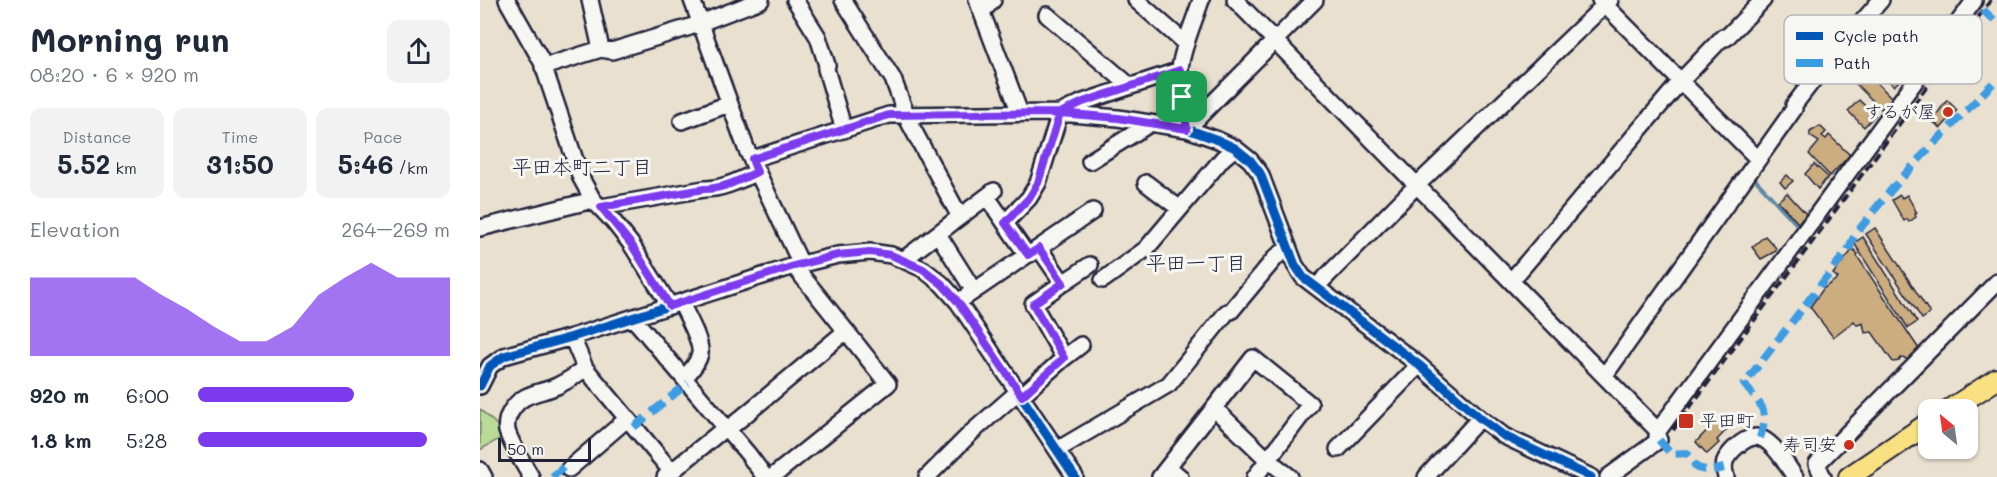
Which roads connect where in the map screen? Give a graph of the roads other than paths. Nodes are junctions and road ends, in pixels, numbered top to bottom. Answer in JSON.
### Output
{"nodes":[{"id":1,"x":507,"y":0,"type":"edge"},
{"id":2,"x":590,"y":0,"type":"edge"},
{"id":3,"x":692,"y":0,"type":"edge"},
{"id":4,"x":761,"y":0,"type":"edge"},
{"id":5,"x":795,"y":0,"type":"edge"},
{"id":6,"x":843,"y":0,"type":"edge"},
{"id":7,"x":993,"y":0,"type":"edge"},
{"id":8,"x":1136,"y":0,"type":"edge"},
{"id":9,"x":1201,"y":0,"type":"edge"},
{"id":10,"x":1234,"y":0,"type":"edge"},
{"id":11,"x":1315,"y":0,"type":"edge"},
{"id":12,"x":1763,"y":0,"type":"edge"},
{"id":13,"x":1881,"y":0,"type":"edge"},
{"id":14,"x":1605,"y":2,"type":"edge"},
{"id":15,"x":743,"y":3,"type":"edge"},
{"id":16,"x":979,"y":6,"type":"edge"},
{"id":17,"x":1046,"y":13,"type":"edge"},
{"id":18,"x":1868,"y":15,"type":"edge"},
{"id":19,"x":699,"y":23,"type":"junction"},
{"id":20,"x":1274,"y":40,"type":"junction"},
{"id":21,"x":1186,"y":44,"type":"junction"},
{"id":22,"x":601,"y":49,"type":"junction"},
{"id":23,"x":543,"y":67,"type":"junction"},
{"id":24,"x":1180,"y":70,"type":"junction"},
{"id":25,"x":1680,"y":82,"type":"junction"},
{"id":26,"x":1811,"y":84,"type":"edge"},
{"id":27,"x":1917,"y":84,"type":"edge"},
{"id":28,"x":1130,"y":86,"type":"junction"},
{"id":29,"x":729,"y":104,"type":"junction"},
{"id":30,"x":1020,"y":113,"type":"junction"},
{"id":31,"x":1060,"y":113,"type":"junction"},
{"id":32,"x":908,"y":116,"type":"junction"},
{"id":33,"x":682,"y":121,"type":"dead end"},
{"id":34,"x":1151,"y":123,"type":"junction"},
{"id":35,"x":1187,"y":129,"type":"junction"},
{"id":36,"x":844,"y":130,"type":"junction"},
{"id":37,"x":1235,"y":148,"type":"junction"},
{"id":38,"x":1758,"y":159,"type":"junction"},
{"id":39,"x":1090,"y":161,"type":"dead end"},
{"id":40,"x":754,"y":166,"type":"junction"},
{"id":41,"x":1146,"y":183,"type":"dead end"},
{"id":42,"x":1417,"y":185,"type":"junction"},
{"id":43,"x":597,"y":203,"type":"junction"},
{"id":44,"x":1180,"y":209,"type":"junction"},
{"id":45,"x":1093,"y":211,"type":"dead end"},
{"id":46,"x":960,"y":216,"type":"junction"},
{"id":47,"x":1005,"y":223,"type":"junction"},
{"id":48,"x":480,"y":228,"type":"edge"},
{"id":49,"x":938,"y":234,"type":"junction"},
{"id":50,"x":1288,"y":248,"type":"junction"},
{"id":51,"x":1033,"y":252,"type":"junction"},
{"id":52,"x":903,"y":260,"type":"junction"},
{"id":53,"x":798,"y":265,"type":"junction"},
{"id":54,"x":1090,"y":266,"type":"dead end"},
{"id":55,"x":1104,"y":280,"type":"dead end"},
{"id":56,"x":1511,"y":280,"type":"junction"},
{"id":57,"x":1997,"y":282,"type":"edge"},
{"id":58,"x":1063,"y":283,"type":"junction"},
{"id":59,"x":1316,"y":287,"type":"junction"},
{"id":60,"x":974,"y":291,"type":"junction"},
{"id":61,"x":958,"y":302,"type":"junction"},
{"id":62,"x":676,"y":305,"type":"junction"},
{"id":63,"x":633,"y":318,"type":"junction"},
{"id":64,"x":846,"y":331,"type":"junction"},
{"id":65,"x":572,"y":337,"type":"junction"},
{"id":66,"x":1081,"y":345,"type":"dead end"},
{"id":67,"x":1064,"y":358,"type":"junction"},
{"id":68,"x":485,"y":361,"type":"edge"},
{"id":69,"x":1419,"y":365,"type":"junction"},
{"id":70,"x":585,"y":368,"type":"junction"},
{"id":71,"x":1605,"y":375,"type":"junction"},
{"id":72,"x":684,"y":378,"type":"junction"},
{"id":73,"x":1997,"y":379,"type":"edge"},
{"id":74,"x":480,"y":386,"type":"edge"},
{"id":75,"x":1020,"y":393,"type":"junction"},
{"id":76,"x":1966,"y":399,"type":"edge"},
{"id":77,"x":1214,"y":408,"type":"junction"},
{"id":78,"x":1480,"y":418,"type":"junction"},
{"id":79,"x":627,"y":419,"type":"junction"},
{"id":80,"x":726,"y":429,"type":"junction"},
{"id":81,"x":1658,"y":430,"type":"junction"},
{"id":82,"x":1918,"y":430,"type":"edge"},
{"id":83,"x":1338,"y":448,"type":"dead end"},
{"id":84,"x":1057,"y":450,"type":"junction"},
{"id":85,"x":1268,"y":460,"type":"junction"},
{"id":86,"x":569,"y":469,"type":"dead end"},
{"id":87,"x":480,"y":470,"type":"edge"},
{"id":88,"x":1164,"y":472,"type":"edge"},
{"id":89,"x":668,"y":474,"type":"edge"},
{"id":90,"x":484,"y":477,"type":"edge"},
{"id":91,"x":531,"y":477,"type":"edge"},
{"id":92,"x":765,"y":477,"type":"edge"},
{"id":93,"x":772,"y":477,"type":"edge"},
{"id":94,"x":927,"y":477,"type":"edge"},
{"id":95,"x":1075,"y":477,"type":"edge"},
{"id":96,"x":1180,"y":477,"type":"edge"},
{"id":97,"x":1256,"y":477,"type":"edge"},
{"id":98,"x":1290,"y":477,"type":"edge"},
{"id":99,"x":1426,"y":477,"type":"edge"},
{"id":100,"x":1591,"y":477,"type":"edge"},
{"id":101,"x":1608,"y":477,"type":"edge"},
{"id":102,"x":1726,"y":477,"type":"edge"},
{"id":103,"x":1795,"y":477,"type":"edge"},
{"id":104,"x":1823,"y":477,"type":"edge"},
{"id":105,"x":1849,"y":477,"type":"edge"}],
"edges":[{"from":1,"to":23,"type":"street"},
{"from":2,"to":22,"type":"street"},
{"from":3,"to":19,"type":"street"},
{"from":4,"to":15,"type":"street"},
{"from":5,"to":36,"type":"street"},
{"from":6,"to":32,"type":"street"},
{"from":7,"to":16,"type":"street"},
{"from":8,"to":21,"type":"street"},
{"from":9,"to":21,"type":"street"},
{"from":10,"to":20,"type":"street"},
{"from":11,"to":20,"type":"street"},
{"from":12,"to":25,"type":"street"},
{"from":13,"to":18,"type":"street"},
{"from":14,"to":25,"type":"street"},
{"from":14,"to":42,"type":"street"},
{"from":15,"to":19,"type":"street"},
{"from":16,"to":30,"type":"street"},
{"from":17,"to":28,"type":"street"},
{"from":19,"to":22,"type":"street"},
{"from":19,"to":29,"type":"street"},
{"from":20,"to":35,"type":"street"},
{"from":20,"to":42,"type":"street"},
{"from":21,"to":24,"type":"street"},
{"from":22,"to":23,"type":"street"},
{"from":23,"to":43,"type":"street"},
{"from":24,"to":28,"type":"street"},
{"from":24,"to":35,"type":"street"},
{"from":25,"to":38,"type":"street"},
{"from":25,"to":56,"type":"street"},
{"from":26,"to":38,"type":"street"},
{"from":27,"to":81,"type":"street"},
{"from":28,"to":31,"type":"street"},
{"from":29,"to":33,"type":"street"},
{"from":29,"to":40,"type":"street"},
{"from":30,"to":31,"type":"street"},
{"from":30,"to":32,"type":"street"},
{"from":31,"to":34,"type":"street"},
{"from":31,"to":47,"type":"street"},
{"from":32,"to":36,"type":"street"},
{"from":32,"to":46,"type":"street"},
{"from":34,"to":35,"type":"street"},
{"from":34,"to":39,"type":"street"},
{"from":35,"to":37,"type":"street"},
{"from":36,"to":40,"type":"street"},
{"from":37,"to":44,"type":"street"},
{"from":37,"to":50,"type":"street"},
{"from":38,"to":71,"type":"street"},
{"from":40,"to":43,"type":"street"},
{"from":40,"to":53,"type":"street"},
{"from":41,"to":44,"type":"street"},
{"from":42,"to":56,"type":"street"},
{"from":42,"to":59,"type":"street"},
{"from":43,"to":48,"type":"street"},
{"from":43,"to":62,"type":"street"},
{"from":44,"to":55,"type":"street"},
{"from":45,"to":51,"type":"street"},
{"from":46,"to":47,"type":"street"},
{"from":46,"to":49,"type":"street"},
{"from":47,"to":51,"type":"street"},
{"from":49,"to":52,"type":"street"},
{"from":49,"to":60,"type":"street"},
{"from":50,"to":59,"type":"street"},
{"from":50,"to":84,"type":"street"},
{"from":51,"to":58,"type":"street"},
{"from":51,"to":60,"type":"street"},
{"from":52,"to":53,"type":"street"},
{"from":52,"to":61,"type":"street"},
{"from":53,"to":62,"type":"street"},
{"from":53,"to":64,"type":"street"},
{"from":54,"to":58,"type":"street"},
{"from":56,"to":71,"type":"street"},
{"from":57,"to":104,"type":"street"},
{"from":58,"to":67,"type":"street"},
{"from":59,"to":69,"type":"street"},
{"from":60,"to":61,"type":"street"},
{"from":61,"to":75,"type":"street"},
{"from":62,"to":63,"type":"street"},
{"from":62,"to":72,"type":"street"},
{"from":63,"to":65,"type":"street"},
{"from":63,"to":72,"type":"street"},
{"from":64,"to":80,"type":"street"},
{"from":64,"to":93,"type":"street"},
{"from":65,"to":68,"type":"street"},
{"from":65,"to":70,"type":"street"},
{"from":66,"to":67,"type":"street"},
{"from":67,"to":75,"type":"street"},
{"from":68,"to":74,"type":"street"},
{"from":69,"to":78,"type":"street"},
{"from":69,"to":83,"type":"street"},
{"from":70,"to":79,"type":"street"},
{"from":70,"to":91,"type":"street"},
{"from":71,"to":81,"type":"street"},
{"from":72,"to":80,"type":"street"},
{"from":73,"to":76,"type":"main road"},
{"from":75,"to":84,"type":"street"},
{"from":75,"to":94,"type":"street"},
{"from":77,"to":85,"type":"street"},
{"from":77,"to":85,"type":"street"},
{"from":77,"to":88,"type":"street"},
{"from":78,"to":99,"type":"street"},
{"from":78,"to":100,"type":"street"},
{"from":79,"to":86,"type":"street"},
{"from":79,"to":89,"type":"street"},
{"from":80,"to":89,"type":"street"},
{"from":80,"to":92,"type":"street"},
{"from":81,"to":101,"type":"street"},
{"from":82,"to":105,"type":"main road"},
{"from":84,"to":95,"type":"street"},
{"from":85,"to":97,"type":"street"},
{"from":85,"to":98,"type":"street"},
{"from":87,"to":90,"type":"street"},
{"from":88,"to":96,"type":"street"},
{"from":102,"to":103,"type":"street"}]}
